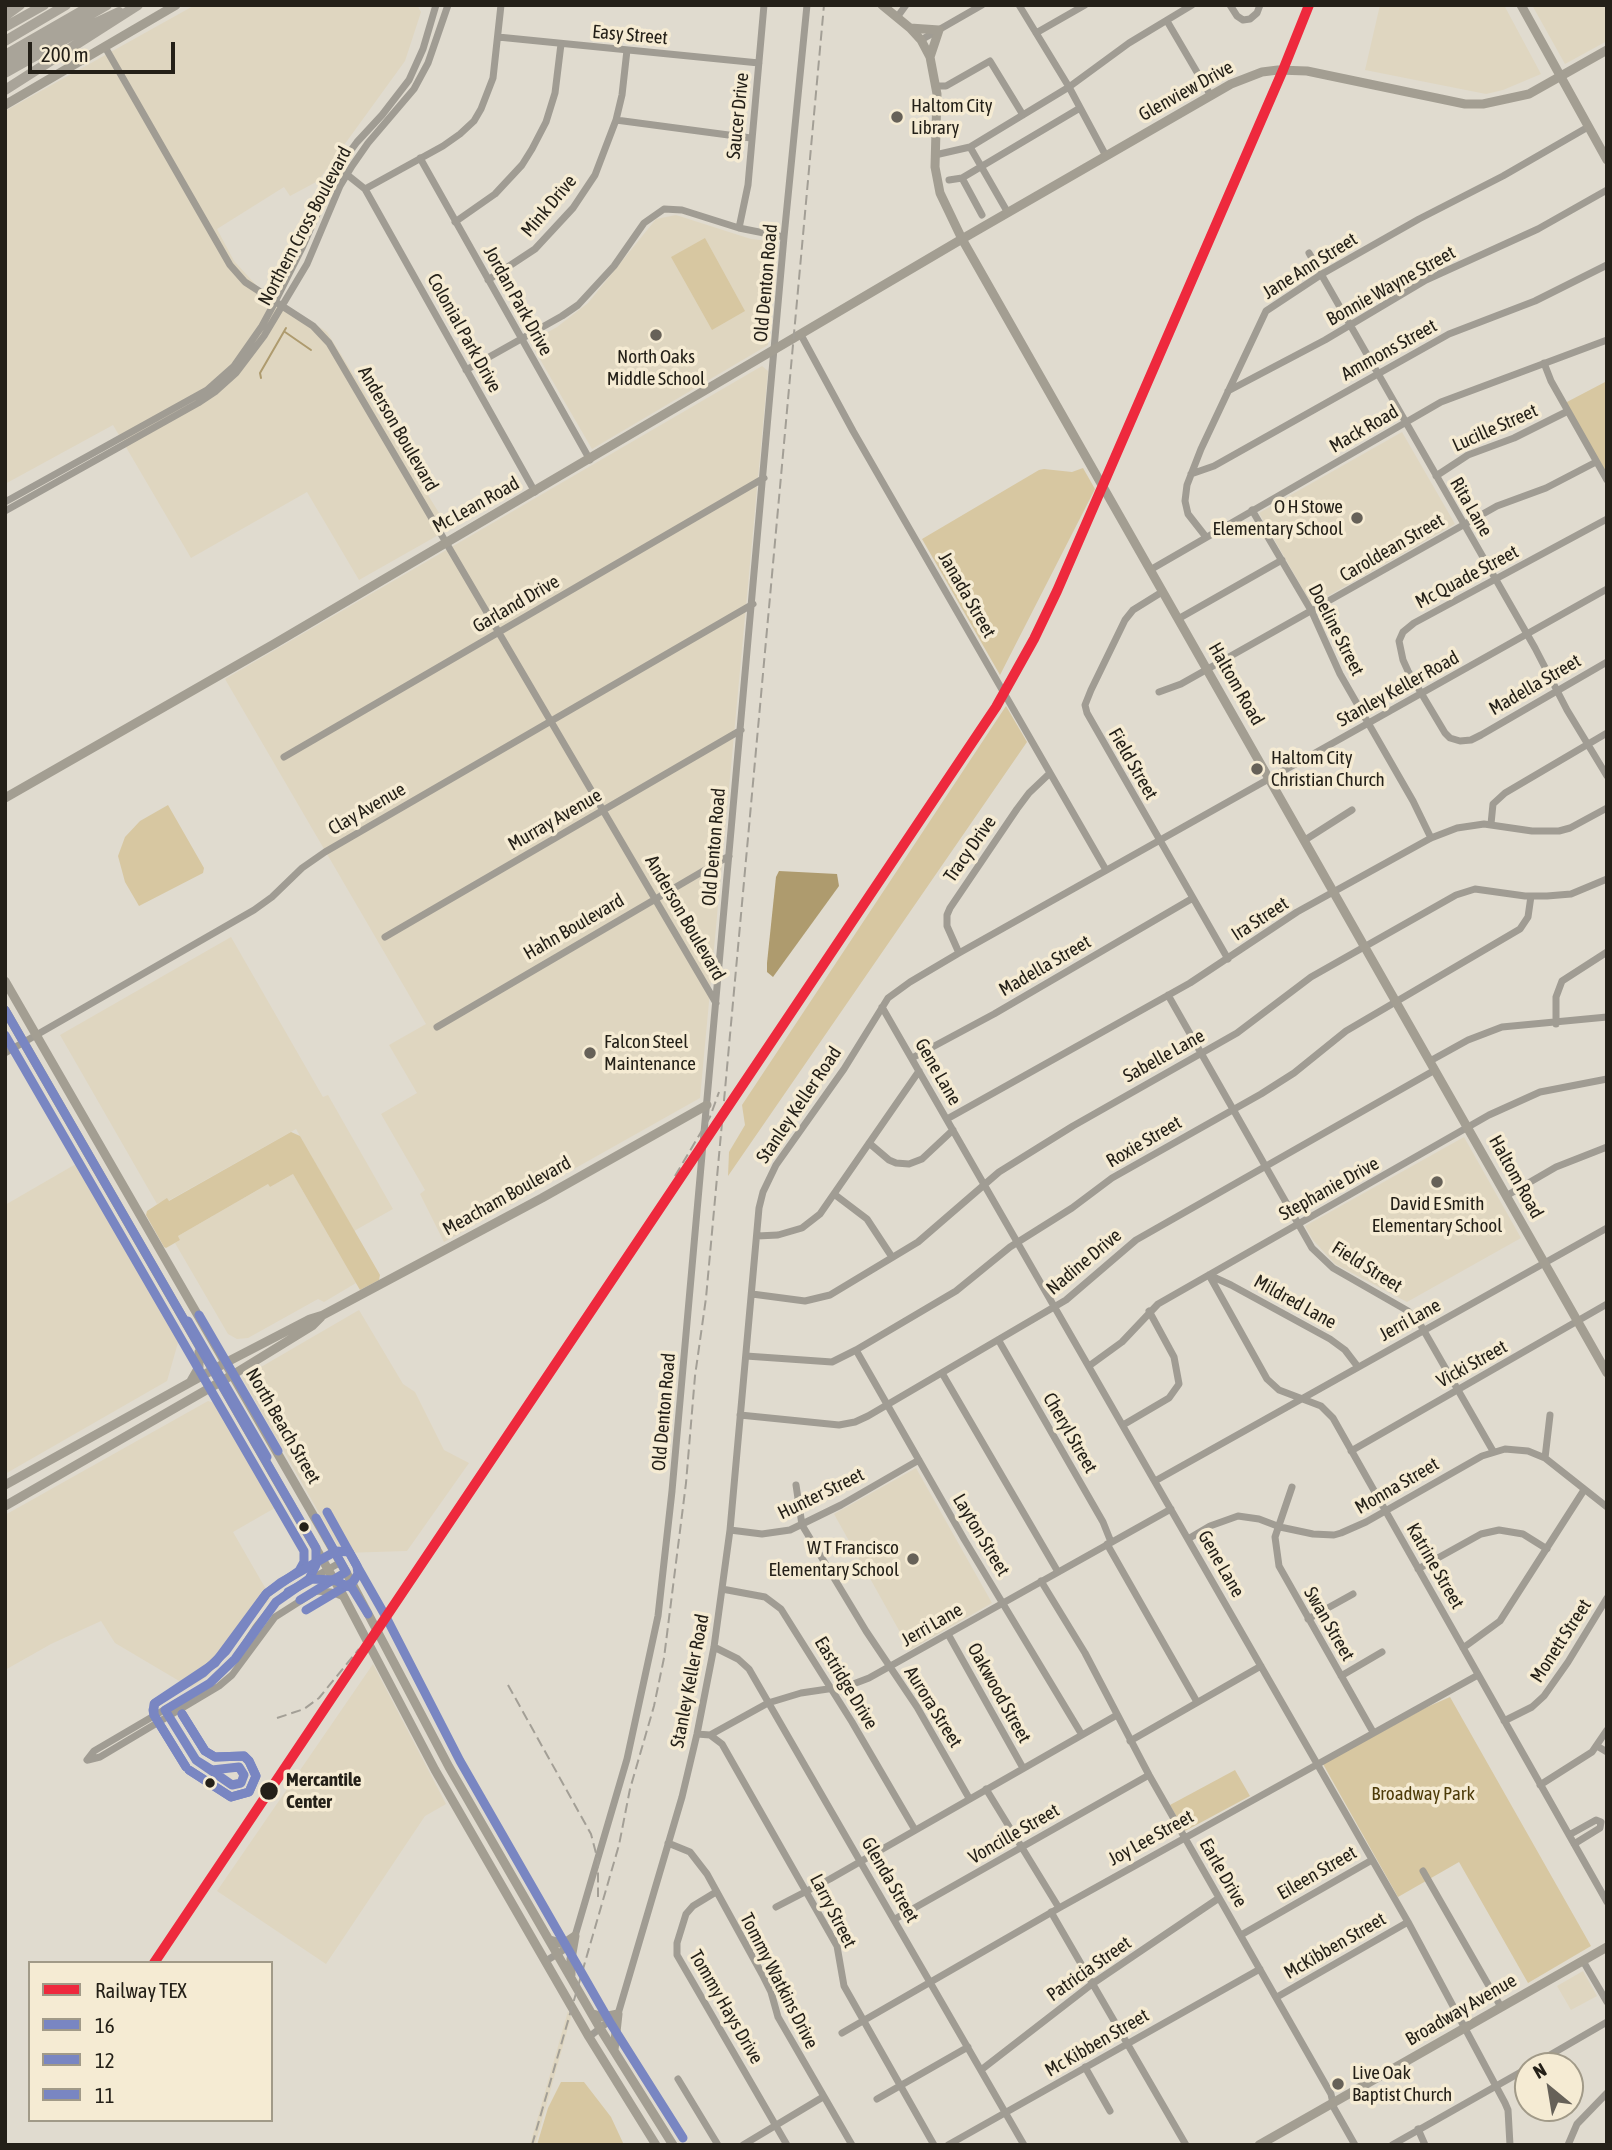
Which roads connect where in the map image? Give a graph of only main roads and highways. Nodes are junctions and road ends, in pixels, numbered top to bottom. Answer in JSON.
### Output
{"nodes":[{"id":1,"x":20,"y":5,"type":"edge"},
{"id":2,"x":44,"y":5,"type":"edge"},
{"id":3,"x":66,"y":5,"type":"edge"},
{"id":4,"x":92,"y":5,"type":"edge"},
{"id":5,"x":107,"y":5,"type":"edge"},
{"id":6,"x":137,"y":5,"type":"edge"},
{"id":7,"x":173,"y":5,"type":"edge"},
{"id":8,"x":882,"y":5,"type":"edge"},
{"id":9,"x":1521,"y":5,"type":"edge"},
{"id":10,"x":5,"y":16,"type":"edge"},
{"id":11,"x":5,"y":27,"type":"edge"},
{"id":12,"x":910,"y":28,"type":"junction"},
{"id":13,"x":5,"y":41,"type":"edge"},
{"id":14,"x":1607,"y":50,"type":"edge"},
{"id":15,"x":5,"y":55,"type":"edge"},
{"id":16,"x":930,"y":57,"type":"junction"},
{"id":17,"x":5,"y":64,"type":"edge"},
{"id":18,"x":5,"y":73,"type":"edge"},
{"id":19,"x":1560,"y":77,"type":"junction"},
{"id":20,"x":5,"y":90,"type":"edge"},
{"id":21,"x":5,"y":104,"type":"edge"},
{"id":22,"x":1605,"y":154,"type":"edge"},
{"id":23,"x":962,"y":240,"type":"junction"},
{"id":24,"x":5,"y":798,"type":"edge"},
{"id":25,"x":5,"y":981,"type":"edge"},
{"id":26,"x":5,"y":1010,"type":"edge"},
{"id":27,"x":707,"y":1105,"type":"road end"},
{"id":28,"x":163,"y":1254,"type":"junction"},
{"id":29,"x":151,"y":1262,"type":"junction"},
{"id":30,"x":323,"y":1315,"type":"junction"},
{"id":31,"x":197,"y":1343,"type":"junction"},
{"id":32,"x":226,"y":1362,"type":"junction"},
{"id":33,"x":212,"y":1370,"type":"junction"},
{"id":34,"x":1607,"y":1373,"type":"edge"},
{"id":35,"x":234,"y":1374,"type":"junction"},
{"id":36,"x":190,"y":1382,"type":"junction"},
{"id":37,"x":219,"y":1382,"type":"junction"},
{"id":38,"x":198,"y":1395,"type":"junction"},
{"id":39,"x":232,"y":1402,"type":"junction"},
{"id":40,"x":287,"y":1468,"type":"junction"},
{"id":41,"x":274,"y":1476,"type":"junction"},
{"id":42,"x":5,"y":1485,"type":"edge"},
{"id":43,"x":306,"y":1502,"type":"junction"},
{"id":44,"x":5,"y":1506,"type":"edge"},
{"id":45,"x":293,"y":1510,"type":"junction"},
{"id":46,"x":439,"y":1749,"type":"junction"},
{"id":47,"x":427,"y":1755,"type":"junction"},
{"id":48,"x":489,"y":1836,"type":"junction"},
{"id":49,"x":478,"y":1843,"type":"junction"},
{"id":50,"x":550,"y":1941,"type":"junction"},
{"id":51,"x":1607,"y":1947,"type":"edge"},
{"id":52,"x":571,"y":1977,"type":"junction"},
{"id":53,"x":593,"y":2014,"type":"junction"},
{"id":54,"x":614,"y":2051,"type":"junction"},
{"id":55,"x":656,"y":2145,"type":"edge"},
{"id":56,"x":673,"y":2145,"type":"edge"},
{"id":57,"x":1259,"y":2145,"type":"edge"}],
"edges":[{"from":1,"to":10,"type":"highway"},
{"from":2,"to":11,"type":"highway"},
{"from":3,"to":13,"type":"highway"},
{"from":4,"to":15,"type":"highway"},
{"from":5,"to":17,"type":"highway"},
{"from":6,"to":18,"type":"highway"},
{"from":6,"to":20,"type":"highway"},
{"from":7,"to":21,"type":"main road"},
{"from":8,"to":12,"type":"main road","name":"Haltom Road"},
{"from":9,"to":19,"type":"main road"},
{"from":12,"to":16,"type":"main road","name":"Haltom Road"},
{"from":12,"to":16,"type":"main road"},
{"from":14,"to":19,"type":"main road","name":"Glenview Drive"},
{"from":16,"to":23,"type":"main road","name":"Haltom Road"},
{"from":19,"to":22,"type":"main road"},
{"from":19,"to":23,"type":"main road","name":"Glenview Drive"},
{"from":23,"to":24,"type":"main road","name":"Mc Lean Road"},
{"from":23,"to":34,"type":"main road","name":"Haltom Road"},
{"from":25,"to":28,"type":"main road","name":"North Beach Street"},
{"from":26,"to":29,"type":"main road","name":"North Beach Street"},
{"from":27,"to":30,"type":"main road","name":"Meacham Boulevard"},
{"from":28,"to":29,"type":"main road"},
{"from":28,"to":32,"type":"main road","name":"North Beach Street"},
{"from":29,"to":31,"type":"main road","name":"North Beach Street"},
{"from":30,"to":32,"type":"main road","name":"Meacham Boulevard"},
{"from":30,"to":35,"type":"main road","name":"Meacham Boulevard"},
{"from":31,"to":33,"type":"main road","name":"North Beach Street"},
{"from":31,"to":36,"type":"main road"},
{"from":32,"to":33,"type":"main road","name":"Meacham Boulevard"},
{"from":32,"to":35,"type":"main road","name":"North Beach Street"},
{"from":33,"to":36,"type":"main road","name":"Meacham Boulevard"},
{"from":33,"to":37,"type":"main road","name":"North Beach Street"},
{"from":35,"to":37,"type":"main road","name":"Meacham Boulevard"},
{"from":35,"to":40,"type":"main road","name":"North Beach Street"},
{"from":36,"to":42,"type":"main road","name":"Meacham Boulevard"},
{"from":37,"to":38,"type":"main road","name":"Meacham Boulevard"},
{"from":37,"to":39,"type":"main road","name":"North Beach Street"},
{"from":38,"to":39,"type":"main road"},
{"from":38,"to":44,"type":"main road","name":"Meacham Boulevard"},
{"from":39,"to":41,"type":"main road","name":"North Beach Street"},
{"from":40,"to":41,"type":"main road"},
{"from":40,"to":43,"type":"main road","name":"North Beach Street"},
{"from":41,"to":45,"type":"main road","name":"North Beach Street"},
{"from":43,"to":45,"type":"main road"},
{"from":43,"to":46,"type":"main road","name":"North Beach Street"},
{"from":45,"to":47,"type":"main road","name":"North Beach Street"},
{"from":46,"to":47,"type":"main road"},
{"from":46,"to":48,"type":"main road","name":"North Beach Street"},
{"from":47,"to":49,"type":"main road","name":"North Beach Street"},
{"from":48,"to":49,"type":"main road"},
{"from":48,"to":50,"type":"main road","name":"North Beach Street"},
{"from":49,"to":55,"type":"main road","name":"North Beach Street"},
{"from":50,"to":52,"type":"main road","name":"North Beach Street"},
{"from":50,"to":52,"type":"main road"},
{"from":51,"to":57,"type":"main road","name":"Broadway Avenue"},
{"from":52,"to":53,"type":"main road","name":"North Beach Street"},
{"from":53,"to":54,"type":"main road","name":"North Beach Street"},
{"from":53,"to":54,"type":"main road"},
{"from":54,"to":56,"type":"main road","name":"North Beach Street"}]}
